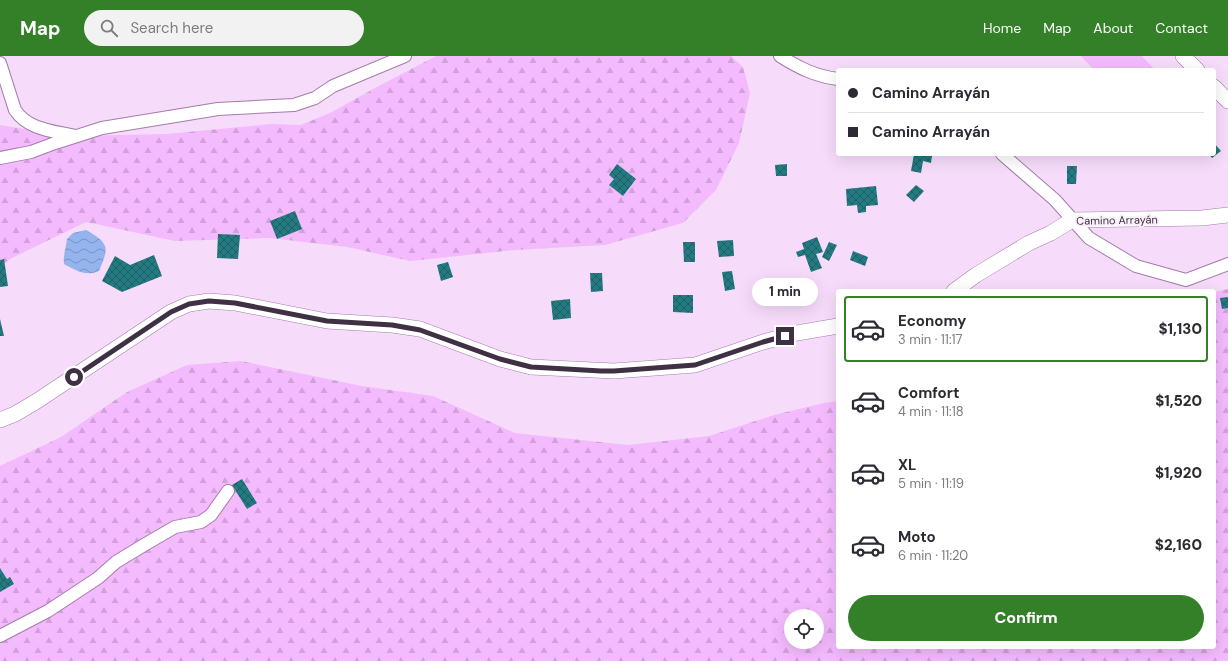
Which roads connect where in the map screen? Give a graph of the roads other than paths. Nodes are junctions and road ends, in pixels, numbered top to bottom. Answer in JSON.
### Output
{"nodes":[{"id":1,"x":405,"y":56,"type":"edge"},
{"id":2,"x":780,"y":56,"type":"edge"},
{"id":3,"x":1184,"y":56,"type":"edge"},
{"id":4,"x":0,"y":63,"type":"edge"},
{"id":5,"x":1195,"y":68,"type":"edge"},
{"id":6,"x":836,"y":79,"type":"edge"},
{"id":7,"x":1216,"y":89,"type":"edge"},
{"id":8,"x":1228,"y":101,"type":"edge"},
{"id":9,"x":76,"y":136,"type":"junction"},
{"id":10,"x":1004,"y":156,"type":"edge"},
{"id":11,"x":0,"y":158,"type":"edge"},
{"id":12,"x":1228,"y":215,"type":"edge"},
{"id":13,"x":1072,"y":220,"type":"junction"},
{"id":14,"x":1228,"y":264,"type":"edge"},
{"id":15,"x":957,"y":289,"type":"edge"},
{"id":16,"x":836,"y":326,"type":"edge"},
{"id":17,"x":0,"y":420,"type":"edge"},
{"id":18,"x":228,"y":491,"type":"dead end"},
{"id":19,"x":0,"y":636,"type":"edge"}],
"edges":[{"from":1,"to":9,"type":"street"},
{"from":2,"to":6,"type":"street"},
{"from":3,"to":5,"type":"street"},
{"from":4,"to":9,"type":"street"},
{"from":7,"to":8,"type":"street"},
{"from":9,"to":11,"type":"street"},
{"from":10,"to":13,"type":"street"},
{"from":12,"to":13,"type":"street","name":"Camino Arrayán"},
{"from":13,"to":14,"type":"street"},
{"from":13,"to":15,"type":"street","name":"Camino Arrayán"},
{"from":16,"to":17,"type":"street"},
{"from":18,"to":19,"type":"street"}]}
